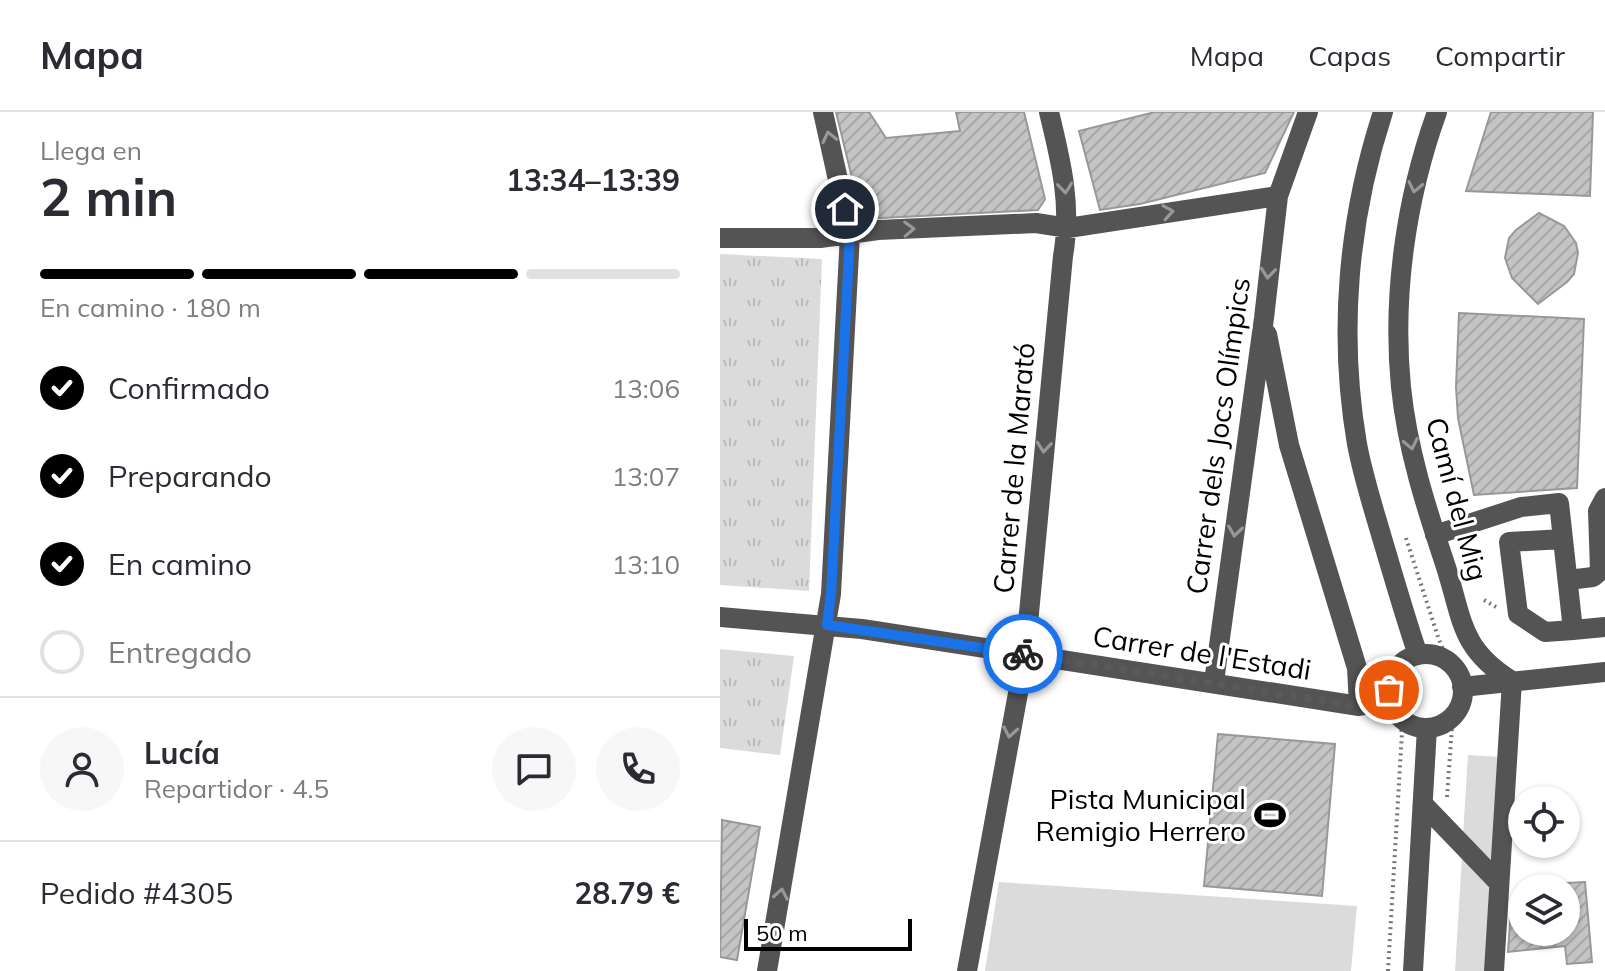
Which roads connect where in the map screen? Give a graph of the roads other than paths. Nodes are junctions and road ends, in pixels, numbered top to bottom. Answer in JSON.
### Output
{"nodes":[{"id":1,"x":823,"y":112,"type":"edge"},
{"id":2,"x":1308,"y":112,"type":"edge"},
{"id":3,"x":1383,"y":112,"type":"edge"},
{"id":4,"x":1437,"y":112,"type":"edge"},
{"id":5,"x":1053,"y":113,"type":"edge"},
{"id":6,"x":1278,"y":196,"type":"junction"},
{"id":7,"x":1068,"y":228,"type":"junction"},
{"id":8,"x":850,"y":234,"type":"junction"},
{"id":9,"x":720,"y":238,"type":"edge"},
{"id":10,"x":1264,"y":318,"type":"junction"},
{"id":11,"x":1605,"y":498,"type":"edge"},
{"id":12,"x":1435,"y":535,"type":"junction"},
{"id":13,"x":1563,"y":539,"type":"junction"},
{"id":14,"x":1568,"y":580,"type":"junction"},
{"id":15,"x":720,"y":617,"type":"edge"},
{"id":16,"x":827,"y":625,"type":"junction"},
{"id":17,"x":1605,"y":627,"type":"edge"},
{"id":18,"x":1573,"y":630,"type":"junction"},
{"id":19,"x":1025,"y":655,"type":"junction"},
{"id":20,"x":1418,"y":655,"type":"junction"},
{"id":21,"x":1605,"y":672,"type":"edge"},
{"id":22,"x":1512,"y":681,"type":"junction"},
{"id":23,"x":1214,"y":682,"type":"junction"},
{"id":24,"x":1464,"y":686,"type":"junction"},
{"id":25,"x":1390,"y":701,"type":"junction"},
{"id":26,"x":1359,"y":706,"type":"junction"},
{"id":27,"x":1427,"y":728,"type":"junction"},
{"id":28,"x":1423,"y":804,"type":"junction"},
{"id":29,"x":1498,"y":882,"type":"junction"},
{"id":30,"x":767,"y":971,"type":"edge"},
{"id":31,"x":967,"y":971,"type":"edge"},
{"id":32,"x":1413,"y":971,"type":"edge"},
{"id":33,"x":1494,"y":971,"type":"edge"}],
"edges":[{"from":8,"to":1,"type":"street","one_way":true},
{"from":2,"to":6,"type":"street"},
{"from":3,"to":20,"type":"street"},
{"from":4,"to":12,"type":"street","name":"Camí del Mig","one_way":true},
{"from":5,"to":7,"type":"street","name":"Carrer de la Marató","one_way":true},
{"from":7,"to":6,"type":"street","one_way":true},
{"from":6,"to":10,"type":"street","name":"Carrer dels Jocs Olímpics","one_way":true},
{"from":8,"to":7,"type":"street","one_way":true},
{"from":7,"to":19,"type":"street","name":"Carrer de la Marató","one_way":true},
{"from":8,"to":9,"type":"street"},
{"from":8,"to":16,"type":"street"},
{"from":10,"to":23,"type":"street","name":"Carrer dels Jocs Olímpics","one_way":true},
{"from":10,"to":26,"type":"street"},
{"from":11,"to":14,"type":"street"},
{"from":12,"to":13,"type":"street"},
{"from":12,"to":22,"type":"street","name":"Camí del Mig"},
{"from":13,"to":14,"type":"street"},
{"from":13,"to":18,"type":"street"},
{"from":14,"to":18,"type":"street"},
{"from":15,"to":16,"type":"street","name":"Carrer de l'Estadi"},
{"from":16,"to":19,"type":"street","name":"Carrer de l'Estadi"},
{"from":30,"to":16,"type":"street","one_way":true},
{"from":17,"to":18,"type":"street"},
{"from":19,"to":23,"type":"street","name":"Carrer de l'Estadi"},
{"from":19,"to":31,"type":"street","name":"Carrer de la Marató","one_way":true},
{"from":20,"to":24,"type":"street"},
{"from":20,"to":25,"type":"street"},
{"from":21,"to":22,"type":"street"},
{"from":22,"to":24,"type":"street"},
{"from":22,"to":29,"type":"street"},
{"from":23,"to":26,"type":"street","name":"Carrer de l'Estadi"},
{"from":24,"to":27,"type":"street"},
{"from":25,"to":26,"type":"street","name":"Carrer de l'Estadi"},
{"from":25,"to":27,"type":"street"},
{"from":27,"to":28,"type":"street"},
{"from":28,"to":29,"type":"street"},
{"from":28,"to":32,"type":"street"},
{"from":29,"to":33,"type":"street"}]}
